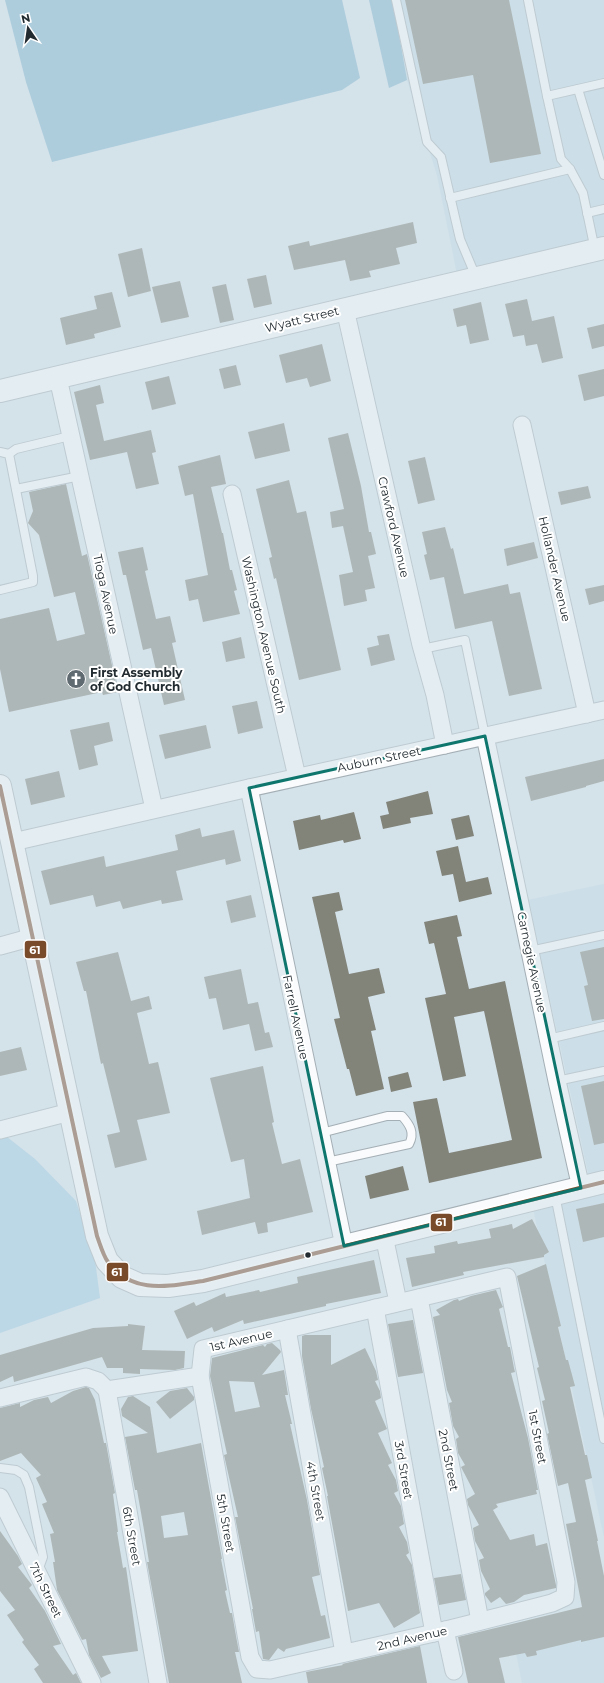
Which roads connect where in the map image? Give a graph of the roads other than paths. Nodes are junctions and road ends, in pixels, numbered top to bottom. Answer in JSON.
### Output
{"nodes":[{"id":1,"x":396,"y":0,"type":"edge"},
{"id":2,"x":528,"y":0,"type":"edge"},
{"id":3,"x":604,"y":83,"type":"edge"},
{"id":4,"x":578,"y":89,"type":"junction"},
{"id":5,"x":547,"y":96,"type":"junction"},
{"id":6,"x":602,"y":163,"type":"edge"},
{"id":7,"x":570,"y":170,"type":"junction"},
{"id":8,"x":604,"y":175,"type":"edge"},
{"id":9,"x":450,"y":198,"type":"junction"},
{"id":10,"x":604,"y":209,"type":"edge"},
{"id":11,"x":587,"y":213,"type":"junction"},
{"id":12,"x":600,"y":249,"type":"edge"},
{"id":13,"x":477,"y":278,"type":"junction"},
{"id":14,"x":345,"y":309,"type":"junction"},
{"id":15,"x":58,"y":378,"type":"junction"},
{"id":16,"x":0,"y":391,"type":"edge"},
{"id":17,"x":522,"y":425,"type":"dead end"},
{"id":18,"x":70,"y":436,"type":"junction"},
{"id":19,"x":0,"y":452,"type":"edge"},
{"id":20,"x":9,"y":454,"type":"junction"},
{"id":21,"x":80,"y":476,"type":"junction"},
{"id":22,"x":16,"y":490,"type":"junction"},
{"id":23,"x":232,"y":494,"type":"dead end"},
{"id":24,"x":0,"y":590,"type":"edge"},
{"id":25,"x":422,"y":649,"type":"junction"},
{"id":26,"x":604,"y":710,"type":"edge"},
{"id":27,"x":587,"y":714,"type":"junction"},
{"id":28,"x":485,"y":736,"type":"junction"},
{"id":29,"x":445,"y":745,"type":"junction"},
{"id":30,"x":297,"y":777,"type":"junction"},
{"id":31,"x":0,"y":786,"type":"edge"},
{"id":32,"x":249,"y":788,"type":"junction"},
{"id":33,"x":154,"y":809,"type":"junction"},
{"id":34,"x":12,"y":842,"type":"junction"},
{"id":35,"x":604,"y":935,"type":"edge"},
{"id":36,"x":33,"y":937,"type":"junction"},
{"id":37,"x":0,"y":946,"type":"edge"},
{"id":38,"x":530,"y":951,"type":"junction"},
{"id":39,"x":604,"y":1026,"type":"edge"},
{"id":40,"x":548,"y":1039,"type":"junction"},
{"id":41,"x":604,"y":1071,"type":"edge"},
{"id":42,"x":557,"y":1081,"type":"junction"},
{"id":43,"x":70,"y":1112,"type":"junction"},
{"id":44,"x":0,"y":1130,"type":"edge"},
{"id":45,"x":321,"y":1133,"type":"junction"},
{"id":46,"x":327,"y":1162,"type":"junction"},
{"id":47,"x":604,"y":1182,"type":"edge"},
{"id":48,"x":581,"y":1188,"type":"junction"},
{"id":49,"x":555,"y":1194,"type":"junction"},
{"id":50,"x":384,"y":1236,"type":"junction"},
{"id":51,"x":344,"y":1246,"type":"junction"},
{"id":52,"x":507,"y":1277,"type":"joint"},
{"id":53,"x":419,"y":1298,"type":"junction"},
{"id":54,"x":398,"y":1302,"type":"junction"},
{"id":55,"x":375,"y":1308,"type":"junction"},
{"id":56,"x":287,"y":1329,"type":"junction"},
{"id":57,"x":200,"y":1376,"type":"junction"},
{"id":58,"x":107,"y":1390,"type":"junction"},
{"id":59,"x":0,"y":1398,"type":"edge"},
{"id":60,"x":604,"y":1439,"type":"edge"},
{"id":61,"x":0,"y":1468,"type":"edge"},
{"id":62,"x":0,"y":1497,"type":"edge"},
{"id":63,"x":37,"y":1573,"type":"junction"},
{"id":64,"x":565,"y":1597,"type":"joint"},
{"id":65,"x":480,"y":1621,"type":"junction"},
{"id":66,"x":439,"y":1632,"type":"junction"},
{"id":67,"x":344,"y":1653,"type":"junction"},
{"id":68,"x":257,"y":1669,"type":"joint"},
{"id":69,"x":456,"y":1678,"type":"edge"},
{"id":70,"x":92,"y":1683,"type":"edge"},
{"id":71,"x":158,"y":1683,"type":"edge"}],
"edges":[{"from":1,"to":9,"type":"lane"},
{"from":2,"to":5,"type":"lane"},
{"from":3,"to":4,"type":"lane"},
{"from":4,"to":5,"type":"lane"},
{"from":4,"to":6,"type":"lane"},
{"from":5,"to":7,"type":"lane"},
{"from":6,"to":8,"type":"lane"},
{"from":7,"to":9,"type":"lane"},
{"from":7,"to":11,"type":"lane"},
{"from":9,"to":13,"type":"lane"},
{"from":10,"to":11,"type":"lane"},
{"from":11,"to":12,"type":"lane"},
{"from":12,"to":13,"type":"street","name":"Wyatt Street"},
{"from":13,"to":14,"type":"street","name":"Wyatt Street"},
{"from":14,"to":15,"type":"street","name":"Wyatt Street"},
{"from":14,"to":25,"type":"street","name":"Crawford Avenue"},
{"from":15,"to":16,"type":"street","name":"Wyatt Street"},
{"from":15,"to":18,"type":"street","name":"Tioga Avenue"},
{"from":17,"to":27,"type":"street","name":"Hollander Avenue"},
{"from":18,"to":20,"type":"lane"},
{"from":18,"to":21,"type":"street","name":"Tioga Avenue"},
{"from":19,"to":20,"type":"lane"},
{"from":20,"to":22,"type":"lane"},
{"from":21,"to":22,"type":"lane"},
{"from":21,"to":33,"type":"street","name":"Tioga Avenue"},
{"from":22,"to":24,"type":"lane"},
{"from":23,"to":30,"type":"street","name":"Washington Avenue South"},
{"from":25,"to":28,"type":"lane"},
{"from":25,"to":29,"type":"street","name":"Crawford Avenue"},
{"from":26,"to":27,"type":"street","name":"Auburn Street"},
{"from":27,"to":28,"type":"street","name":"Auburn Street"},
{"from":28,"to":29,"type":"street","name":"Auburn Street"},
{"from":28,"to":38,"type":"street","name":"Carnegie Avenue"},
{"from":29,"to":30,"type":"street","name":"Auburn Street"},
{"from":30,"to":32,"type":"street","name":"Auburn Street"},
{"from":31,"to":34,"type":"street"},
{"from":32,"to":33,"type":"street","name":"Auburn Street"},
{"from":32,"to":45,"type":"street","name":"Farrell Avenue"},
{"from":33,"to":34,"type":"street","name":"Auburn Street"},
{"from":34,"to":36,"type":"street"},
{"from":35,"to":38,"type":"lane"},
{"from":36,"to":37,"type":"street"},
{"from":36,"to":43,"type":"street"},
{"from":38,"to":40,"type":"street","name":"Carnegie Avenue"},
{"from":39,"to":40,"type":"lane"},
{"from":40,"to":42,"type":"street","name":"Carnegie Avenue"},
{"from":41,"to":42,"type":"lane"},
{"from":42,"to":48,"type":"street","name":"Carnegie Avenue"},
{"from":43,"to":44,"type":"street"},
{"from":43,"to":51,"type":"street"},
{"from":45,"to":46,"type":"street","name":"Farrell Avenue"},
{"from":45,"to":46,"type":"lane"},
{"from":46,"to":51,"type":"street","name":"Farrell Avenue"},
{"from":47,"to":48,"type":"street"},
{"from":48,"to":49,"type":"street"},
{"from":49,"to":50,"type":"street"},
{"from":49,"to":60,"type":"lane"},
{"from":50,"to":51,"type":"street"},
{"from":50,"to":54,"type":"street"},
{"from":52,"to":53,"type":"street","name":"1st Avenue"},
{"from":52,"to":64,"type":"street","name":"1st Street"},
{"from":53,"to":54,"type":"street","name":"1st Avenue"},
{"from":53,"to":65,"type":"street","name":"2nd Street"},
{"from":54,"to":55,"type":"street","name":"1st Avenue"},
{"from":55,"to":56,"type":"street","name":"1st Avenue"},
{"from":55,"to":66,"type":"street","name":"3rd Street"},
{"from":56,"to":57,"type":"street","name":"1st Avenue"},
{"from":56,"to":67,"type":"street","name":"4th Street"},
{"from":57,"to":58,"type":"street"},
{"from":57,"to":68,"type":"street","name":"5th Street"},
{"from":58,"to":59,"type":"street"},
{"from":58,"to":71,"type":"street","name":"6th Street"},
{"from":61,"to":63,"type":"lane"},
{"from":62,"to":63,"type":"street","name":"7th Street"},
{"from":63,"to":70,"type":"street","name":"7th Street"},
{"from":64,"to":65,"type":"street","name":"2nd Avenue"},
{"from":65,"to":66,"type":"street","name":"2nd Avenue"},
{"from":66,"to":67,"type":"street","name":"2nd Avenue"},
{"from":66,"to":69,"type":"street"},
{"from":67,"to":68,"type":"street","name":"2nd Avenue"}]}
